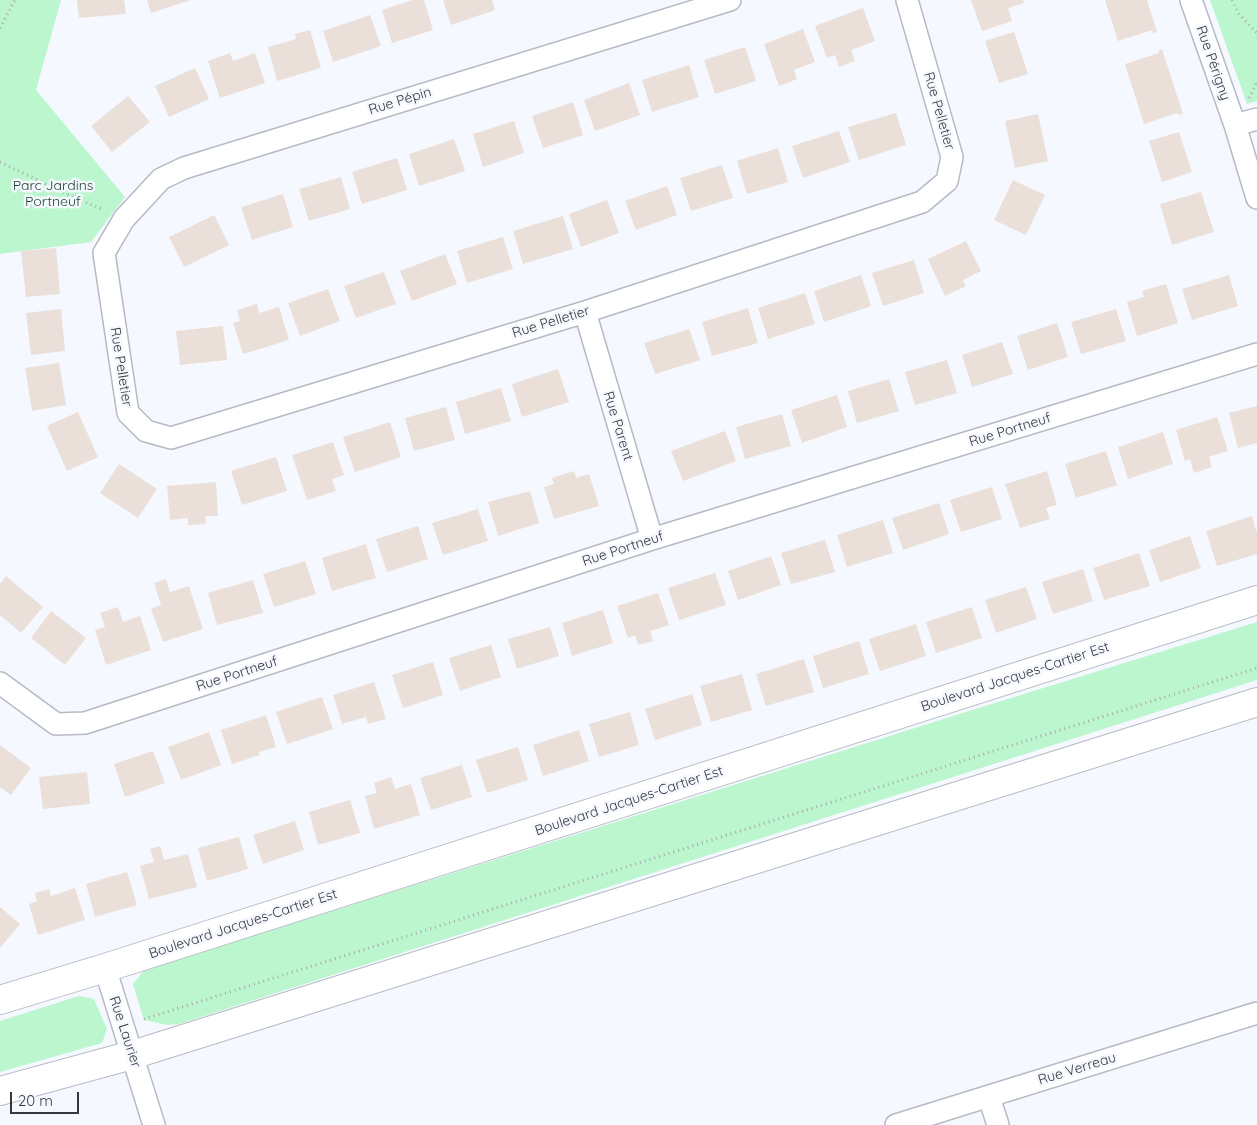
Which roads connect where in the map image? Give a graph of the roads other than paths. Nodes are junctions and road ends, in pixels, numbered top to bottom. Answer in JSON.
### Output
{"nodes":[{"id":1,"x":730,"y":0,"type":"edge"},
{"id":2,"x":907,"y":0,"type":"edge"},
{"id":3,"x":1191,"y":0,"type":"edge"},
{"id":4,"x":1257,"y":119,"type":"edge"},
{"id":5,"x":1235,"y":125,"type":"junction"},
{"id":6,"x":1257,"y":198,"type":"edge"},
{"id":7,"x":104,"y":253,"type":"joint"},
{"id":8,"x":585,"y":312,"type":"junction"},
{"id":9,"x":1257,"y":354,"type":"edge"},
{"id":10,"x":652,"y":539,"type":"junction"},
{"id":11,"x":1257,"y":600,"type":"edge"},
{"id":12,"x":0,"y":683,"type":"edge"},
{"id":13,"x":1257,"y":702,"type":"edge"},
{"id":14,"x":105,"y":968,"type":"junction"},
{"id":15,"x":0,"y":1000,"type":"edge"},
{"id":16,"x":1257,"y":1013,"type":"edge"},
{"id":17,"x":132,"y":1054,"type":"junction"},
{"id":18,"x":0,"y":1091,"type":"edge"},
{"id":19,"x":989,"y":1097,"type":"junction"},
{"id":20,"x":154,"y":1125,"type":"edge"},
{"id":21,"x":896,"y":1125,"type":"edge"},
{"id":22,"x":998,"y":1125,"type":"edge"}],
"edges":[{"from":1,"to":7,"type":"street","name":"Rue Pépin"},
{"from":2,"to":8,"type":"street","name":"Rue Pelletier"},
{"from":3,"to":5,"type":"street","name":"Rue Périgny"},
{"from":4,"to":5,"type":"street"},
{"from":5,"to":6,"type":"street"},
{"from":7,"to":8,"type":"street","name":"Rue Pelletier"},
{"from":8,"to":10,"type":"street","name":"Rue Parent"},
{"from":9,"to":10,"type":"street","name":"Rue Portneuf"},
{"from":10,"to":12,"type":"street","name":"Rue Portneuf"},
{"from":11,"to":14,"type":"main road","name":"Boulevard Jacques-Cartier Est"},
{"from":13,"to":17,"type":"main road"},
{"from":14,"to":15,"type":"main road","name":"Boulevard Jacques-Cartier Est"},
{"from":14,"to":17,"type":"street","name":"Rue Laurier"},
{"from":16,"to":19,"type":"street","name":"Rue Verreau"},
{"from":17,"to":18,"type":"main road"},
{"from":17,"to":20,"type":"street","name":"Rue Laurier"},
{"from":19,"to":21,"type":"street","name":"Rue Verreau"},
{"from":19,"to":22,"type":"street"}]}
